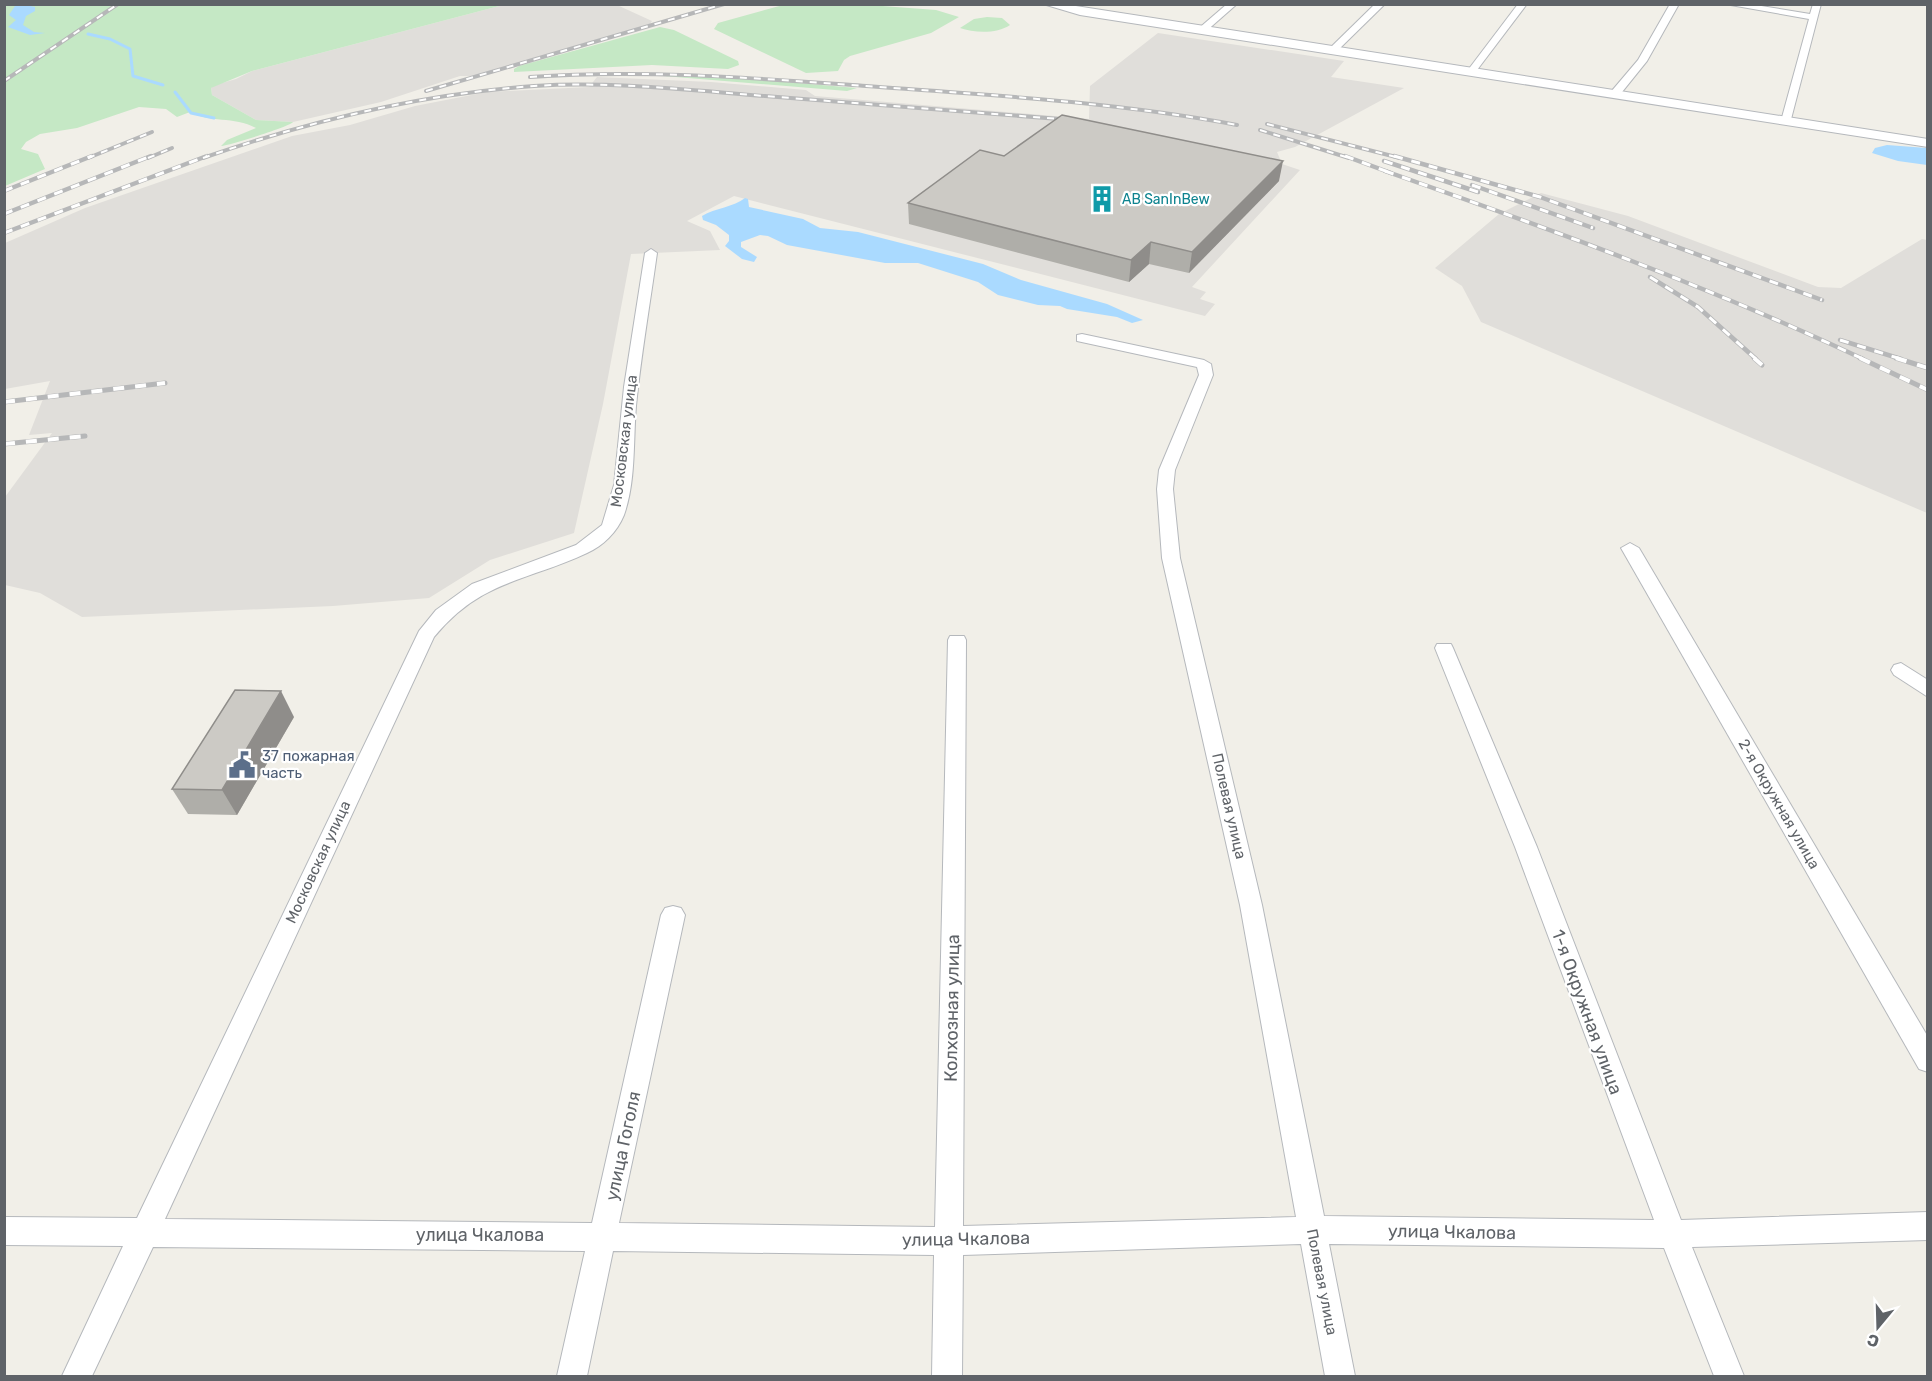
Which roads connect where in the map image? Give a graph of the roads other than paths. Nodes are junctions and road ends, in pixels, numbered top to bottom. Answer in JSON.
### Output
{"nodes":[{"id":1,"x":1048,"y":4,"type":"edge"},
{"id":2,"x":1090,"y":4,"type":"edge"},
{"id":3,"x":1233,"y":4,"type":"edge"},
{"id":4,"x":1381,"y":4,"type":"edge"},
{"id":5,"x":1523,"y":4,"type":"edge"},
{"id":6,"x":1675,"y":4,"type":"edge"},
{"id":7,"x":1729,"y":4,"type":"edge"},
{"id":8,"x":1817,"y":4,"type":"edge"},
{"id":9,"x":1080,"y":12,"type":"junction"},
{"id":10,"x":1814,"y":17,"type":"junction"},
{"id":11,"x":1200,"y":30,"type":"junction"},
{"id":12,"x":1332,"y":51,"type":"junction"},
{"id":13,"x":1471,"y":72,"type":"junction"},
{"id":14,"x":1614,"y":94,"type":"junction"},
{"id":15,"x":1786,"y":121,"type":"junction"},
{"id":16,"x":1928,"y":143,"type":"edge"},
{"id":17,"x":651,"y":253,"type":"dead end"},
{"id":18,"x":1082,"y":338,"type":"dead end"},
{"id":19,"x":1630,"y":548,"type":"dead end"},
{"id":20,"x":957,"y":640,"type":"dead end"},
{"id":21,"x":1444,"y":648,"type":"dead end"},
{"id":22,"x":1901,"y":670,"type":"dead end"},
{"id":23,"x":1928,"y":690,"type":"edge"},
{"id":24,"x":673,"y":915,"type":"dead end"},
{"id":25,"x":1928,"y":1061,"type":"edge"},
{"id":26,"x":1928,"y":1226,"type":"edge"},
{"id":27,"x":1312,"y":1230,"type":"junction"},
{"id":28,"x":4,"y":1231,"type":"edge"},
{"id":29,"x":142,"y":1233,"type":"junction"},
{"id":30,"x":1672,"y":1234,"type":"junction"},
{"id":31,"x":603,"y":1236,"type":"junction"},
{"id":32,"x":949,"y":1241,"type":"junction"},
{"id":33,"x":77,"y":1377,"type":"edge"},
{"id":34,"x":572,"y":1377,"type":"edge"},
{"id":35,"x":947,"y":1377,"type":"edge"},
{"id":36,"x":1340,"y":1377,"type":"edge"},
{"id":37,"x":1729,"y":1377,"type":"edge"}],
"edges":[{"from":1,"to":9,"type":"street"},
{"from":2,"to":9,"type":"street"},
{"from":3,"to":11,"type":"street"},
{"from":4,"to":12,"type":"street"},
{"from":5,"to":13,"type":"street"},
{"from":6,"to":14,"type":"street"},
{"from":7,"to":10,"type":"street"},
{"from":8,"to":10,"type":"street"},
{"from":9,"to":11,"type":"street"},
{"from":10,"to":15,"type":"street"},
{"from":11,"to":12,"type":"street"},
{"from":12,"to":13,"type":"street"},
{"from":13,"to":14,"type":"street"},
{"from":14,"to":15,"type":"street"},
{"from":15,"to":16,"type":"street"},
{"from":17,"to":29,"type":"street","name":"Московская улица"},
{"from":18,"to":27,"type":"street","name":"Полевая улица"},
{"from":19,"to":25,"type":"street","name":"2-я Окружная улица"},
{"from":20,"to":32,"type":"street","name":"Колхозная улица"},
{"from":21,"to":30,"type":"street","name":"1-я Окружная улица"},
{"from":22,"to":23,"type":"street"},
{"from":24,"to":31,"type":"street","name":"улица Гоголя"},
{"from":26,"to":30,"type":"street","name":"улица Чкалова"},
{"from":27,"to":30,"type":"street","name":"улица Чкалова"},
{"from":27,"to":32,"type":"street","name":"улица Чкалова"},
{"from":27,"to":36,"type":"street","name":"Полевая улица"},
{"from":28,"to":29,"type":"street","name":"улица Чкалова"},
{"from":29,"to":31,"type":"street","name":"улица Чкалова"},
{"from":29,"to":33,"type":"street","name":"Московская улица"},
{"from":30,"to":37,"type":"street","name":"1-я Окружная улица"},
{"from":31,"to":32,"type":"street","name":"улица Чкалова"},
{"from":31,"to":34,"type":"street","name":"улица Гоголя"},
{"from":32,"to":35,"type":"street","name":"Колхозная улица"}]}
